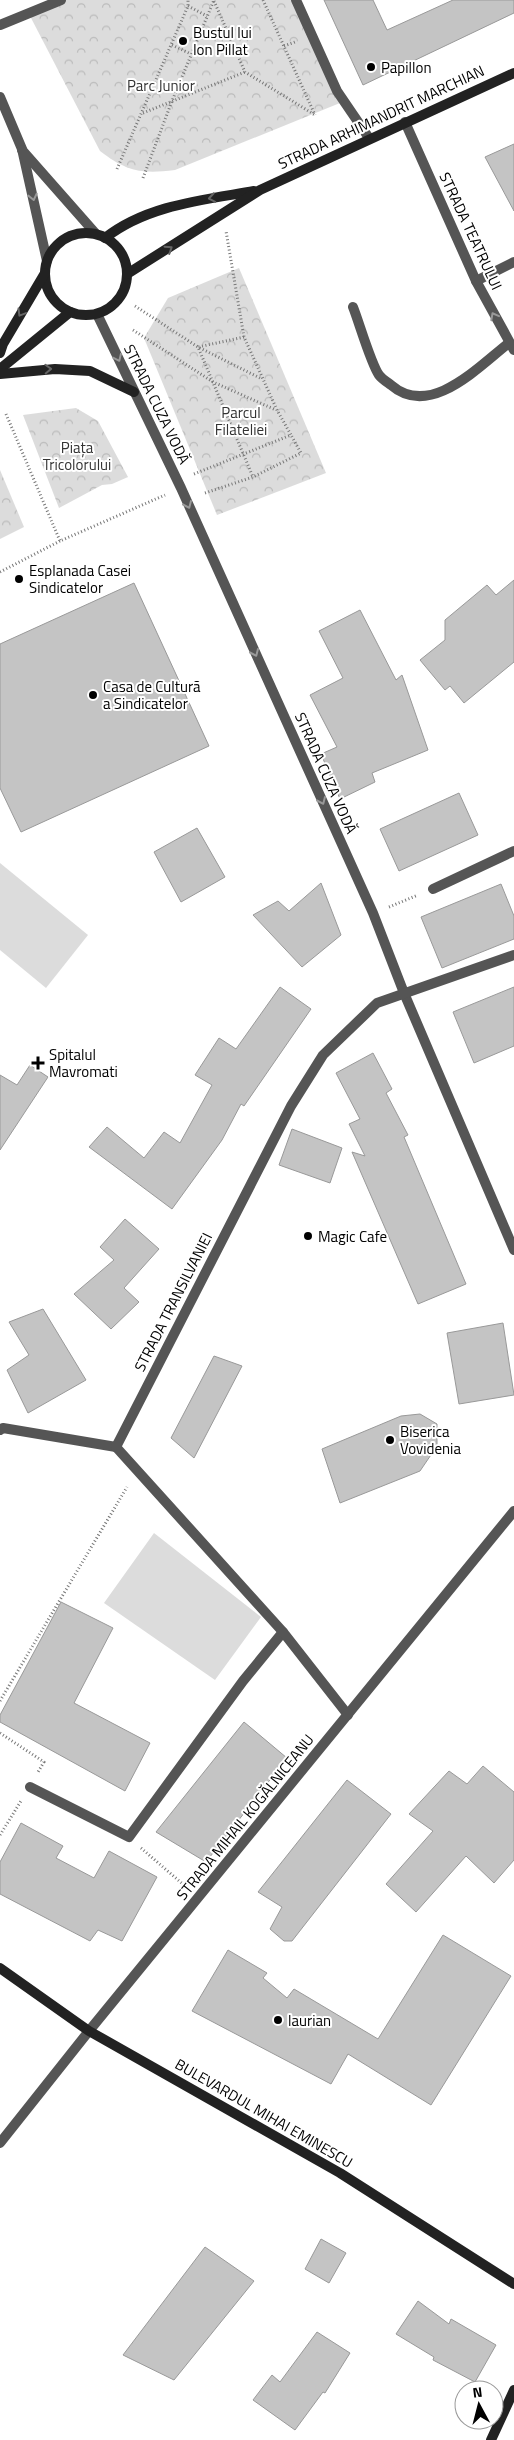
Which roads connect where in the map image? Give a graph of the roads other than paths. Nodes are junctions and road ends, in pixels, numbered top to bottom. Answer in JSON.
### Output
{"nodes":[{"id":1,"x":61,"y":0,"type":"edge"},
{"id":2,"x":296,"y":0,"type":"edge"},
{"id":3,"x":0,"y":25,"type":"edge"},
{"id":4,"x":514,"y":73,"type":"edge"},
{"id":5,"x":0,"y":97,"type":"edge"},
{"id":6,"x":405,"y":122,"type":"junction"},
{"id":7,"x":369,"y":138,"type":"junction"},
{"id":8,"x":22,"y":149,"type":"junction"},
{"id":9,"x":260,"y":190,"type":"junction"},
{"id":10,"x":100,"y":236,"type":"junction"},
{"id":11,"x":47,"y":261,"type":"junction"},
{"id":12,"x":514,"y":262,"type":"edge"},
{"id":13,"x":45,"y":273,"type":"junction"},
{"id":14,"x":127,"y":274,"type":"junction"},
{"id":15,"x":476,"y":280,"type":"junction"},
{"id":16,"x":353,"y":307,"type":"dead end"},
{"id":17,"x":70,"y":312,"type":"junction"},
{"id":18,"x":97,"y":314,"type":"junction"},
{"id":19,"x":511,"y":347,"type":"edge"},
{"id":20,"x":0,"y":353,"type":"edge"},
{"id":21,"x":0,"y":369,"type":"edge"},
{"id":22,"x":0,"y":374,"type":"edge"},
{"id":23,"x":134,"y":392,"type":"junction"},
{"id":24,"x":514,"y":851,"type":"edge"},
{"id":25,"x":433,"y":889,"type":"road end"},
{"id":26,"x":514,"y":955,"type":"edge"},
{"id":27,"x":404,"y":992,"type":"junction"},
{"id":28,"x":514,"y":1250,"type":"edge"},
{"id":29,"x":0,"y":1430,"type":"edge"},
{"id":30,"x":116,"y":1447,"type":"junction"},
{"id":31,"x":514,"y":1511,"type":"edge"},
{"id":32,"x":283,"y":1632,"type":"junction"},
{"id":33,"x":348,"y":1715,"type":"junction"},
{"id":34,"x":30,"y":1786,"type":"dead end"},
{"id":35,"x":0,"y":1968,"type":"edge"},
{"id":36,"x":89,"y":2031,"type":"junction"},
{"id":37,"x":0,"y":2143,"type":"edge"},
{"id":38,"x":514,"y":2284,"type":"edge"},
{"id":39,"x":514,"y":2390,"type":"edge"},
{"id":40,"x":491,"y":2440,"type":"edge"}],
"edges":[{"from":1,"to":3,"type":"street"},
{"from":2,"to":7,"type":"street"},
{"from":4,"to":6,"type":"main road","name":"STRADA ARHIMANDRIT MARCHIAN"},
{"from":5,"to":8,"type":"street"},
{"from":6,"to":7,"type":"main road","name":"STRADA ARHIMANDRIT MARCHIAN"},
{"from":6,"to":15,"type":"street","name":"STRADA TEATRULUI"},
{"from":7,"to":9,"type":"main road","name":"STRADA ARHIMANDRIT MARCHIAN"},
{"from":8,"to":10,"type":"street"},
{"from":8,"to":11,"type":"street","one_way":true},
{"from":9,"to":10,"type":"main road","name":"STRADA ARHIMANDRIT MARCHIAN","one_way":true},
{"from":14,"to":9,"type":"main road","name":"STRADA ARHIMANDRIT MARCHIAN","one_way":true},
{"from":10,"to":11,"type":"main road"},
{"from":10,"to":14,"type":"main road"},
{"from":11,"to":13,"type":"main road"},
{"from":12,"to":15,"type":"street"},
{"from":13,"to":17,"type":"main road"},
{"from":13,"to":20,"type":"main road","one_way":true},
{"from":14,"to":18,"type":"main road"},
{"from":19,"to":15,"type":"street","name":"STRADA TEATRULUI","one_way":true},
{"from":16,"to":19,"type":"street"},
{"from":17,"to":18,"type":"main road"},
{"from":17,"to":21,"type":"main road"},
{"from":18,"to":23,"type":"street","name":"STRADA CUZA VODĂ","one_way":true},
{"from":22,"to":23,"type":"main road","one_way":true},
{"from":23,"to":27,"type":"street","name":"STRADA CUZA VODĂ","one_way":true},
{"from":24,"to":25,"type":"street"},
{"from":26,"to":27,"type":"street","name":"STRADA TRANSILVANIEI"},
{"from":27,"to":28,"type":"street","name":"STRADA CUZA VODĂ"},
{"from":27,"to":30,"type":"street","name":"STRADA TRANSILVANIEI"},
{"from":29,"to":30,"type":"street"},
{"from":30,"to":32,"type":"street"},
{"from":31,"to":33,"type":"street","name":"STRADA MIHAIL KOGĂLNICEANU"},
{"from":32,"to":33,"type":"street"},
{"from":32,"to":34,"type":"street"},
{"from":33,"to":36,"type":"street","name":"STRADA MIHAIL KOGĂLNICEANU"},
{"from":35,"to":36,"type":"main road","name":"BULEVARDUL MIHAI EMINESCU"},
{"from":36,"to":37,"type":"street","name":"STRADA MIHAIL KOGĂLNICEANU"},
{"from":36,"to":38,"type":"main road","name":"BULEVARDUL MIHAI EMINESCU"},
{"from":39,"to":40,"type":"main road"}]}
